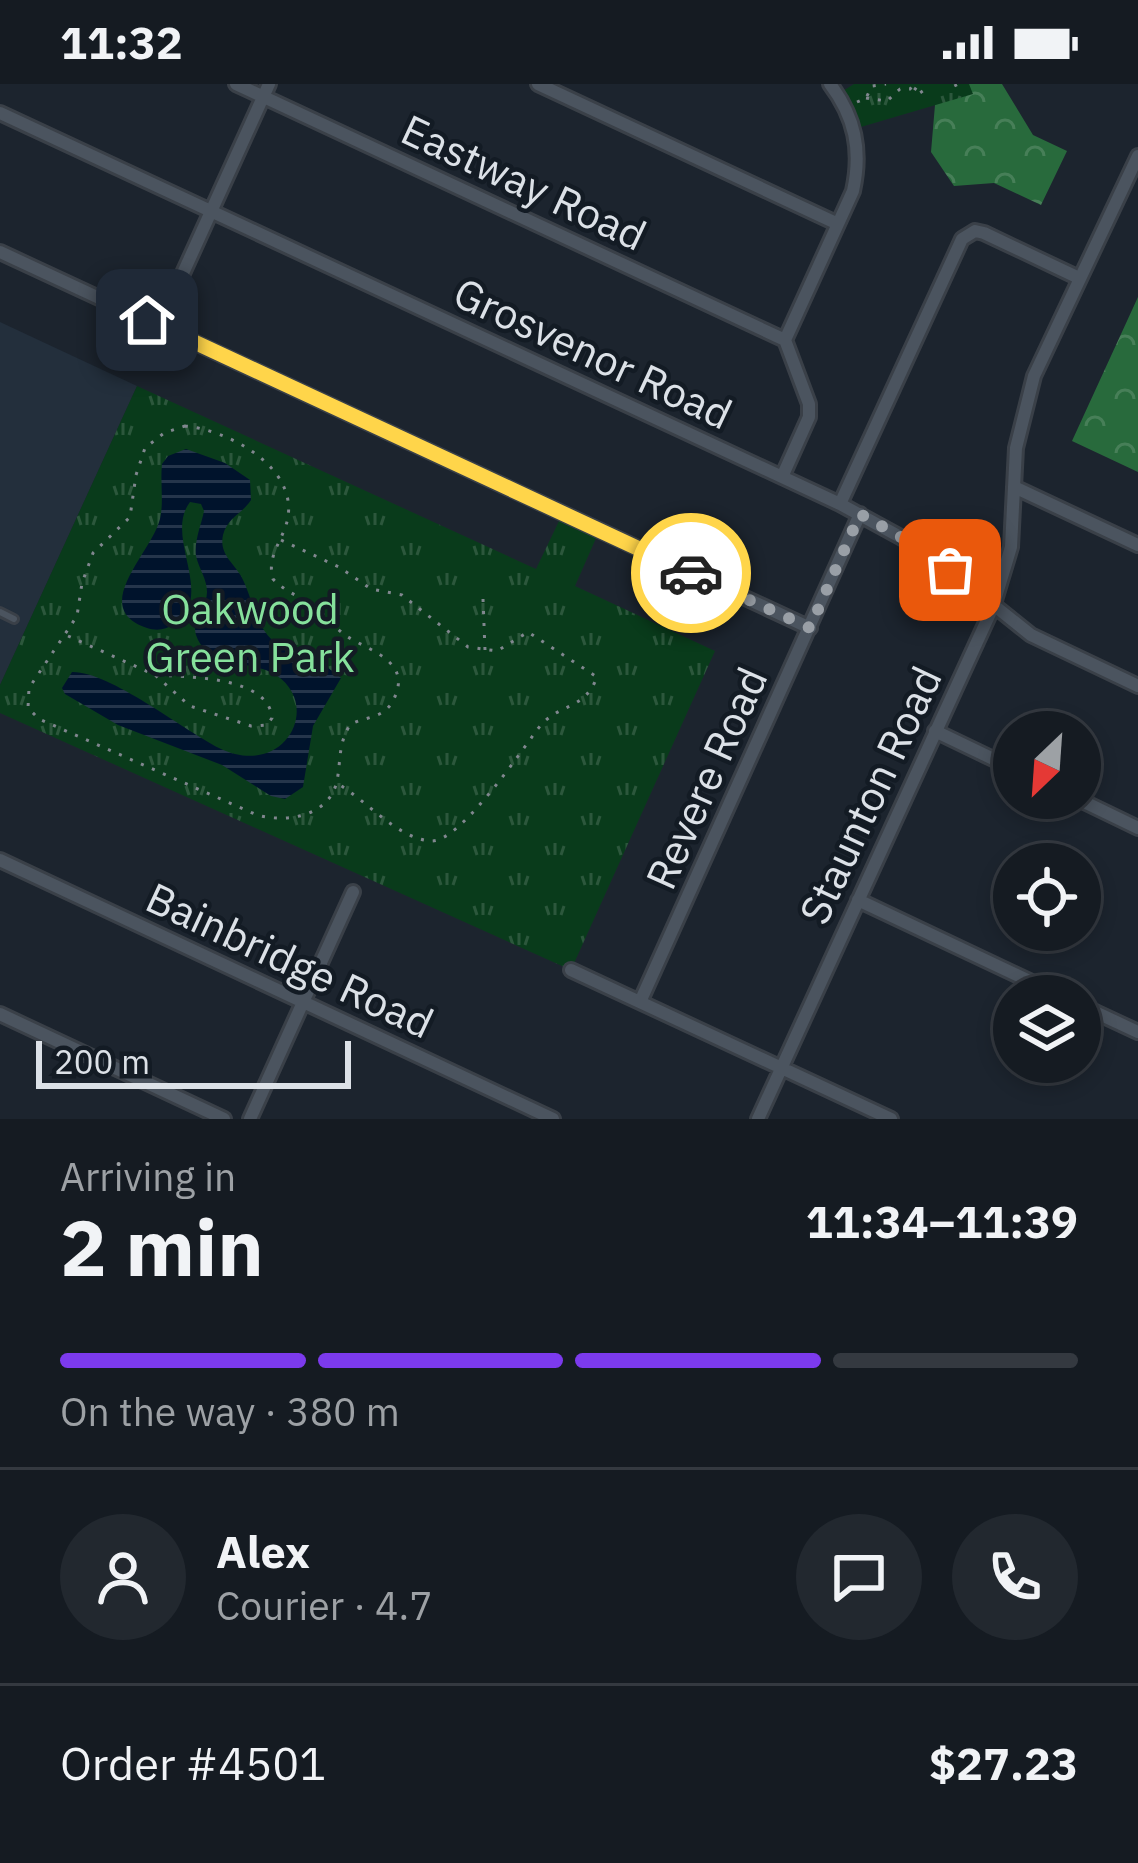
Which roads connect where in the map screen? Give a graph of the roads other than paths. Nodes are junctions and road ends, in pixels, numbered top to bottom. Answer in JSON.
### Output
{"nodes":[{"id":1,"x":236,"y":84,"type":"edge"},
{"id":2,"x":538,"y":84,"type":"edge"},
{"id":3,"x":830,"y":84,"type":"edge"},
{"id":4,"x":266,"y":90,"type":"edge"},
{"id":5,"x":0,"y":113,"type":"edge"},
{"id":6,"x":1138,"y":155,"type":"edge"},
{"id":7,"x":210,"y":210,"type":"junction"},
{"id":8,"x":838,"y":224,"type":"junction"},
{"id":9,"x":0,"y":252,"type":"edge"},
{"id":10,"x":1078,"y":278,"type":"junction"},
{"id":11,"x":159,"y":326,"type":"junction"},
{"id":12,"x":784,"y":340,"type":"junction"},
{"id":13,"x":782,"y":477,"type":"junction"},
{"id":14,"x":1014,"y":487,"type":"junction"},
{"id":15,"x":840,"y":504,"type":"junction"},
{"id":16,"x":860,"y":514,"type":"junction"},
{"id":17,"x":1138,"y":545,"type":"edge"},
{"id":18,"x":993,"y":607,"type":"junction"},
{"id":19,"x":0,"y":612,"type":"edge"},
{"id":20,"x":14,"y":619,"type":"dead end"},
{"id":21,"x":810,"y":628,"type":"junction"},
{"id":22,"x":1138,"y":686,"type":"edge"},
{"id":23,"x":935,"y":731,"type":"junction"},
{"id":24,"x":993,"y":759,"type":"edge"},
{"id":25,"x":1101,"y":810,"type":"edge"},
{"id":26,"x":1138,"y":828,"type":"edge"},
{"id":27,"x":0,"y":860,"type":"edge"},
{"id":28,"x":353,"y":892,"type":"dead end"},
{"id":29,"x":858,"y":900,"type":"junction"},
{"id":30,"x":571,"y":970,"type":"dead end"},
{"id":31,"x":1017,"y":975,"type":"edge"},
{"id":32,"x":303,"y":1002,"type":"junction"},
{"id":33,"x":640,"y":1002,"type":"junction"},
{"id":34,"x":0,"y":1014,"type":"edge"},
{"id":35,"x":1101,"y":1015,"type":"edge"},
{"id":36,"x":1138,"y":1032,"type":"edge"},
{"id":37,"x":781,"y":1067,"type":"junction"},
{"id":38,"x":224,"y":1119,"type":"edge"},
{"id":39,"x":250,"y":1119,"type":"edge"},
{"id":40,"x":553,"y":1119,"type":"edge"},
{"id":41,"x":758,"y":1119,"type":"edge"},
{"id":42,"x":891,"y":1119,"type":"edge"}],
"edges":[{"from":1,"to":4,"type":"street","name":"Eastway Road"},
{"from":2,"to":8,"type":"street"},
{"from":3,"to":8,"type":"street"},
{"from":4,"to":7,"type":"street"},
{"from":4,"to":12,"type":"street","name":"Eastway Road"},
{"from":5,"to":7,"type":"street","name":"Grosvenor Road"},
{"from":6,"to":10,"type":"street","name":"Staunton Road"},
{"from":7,"to":11,"type":"street"},
{"from":7,"to":13,"type":"street","name":"Grosvenor Road"},
{"from":8,"to":12,"type":"street"},
{"from":9,"to":11,"type":"street"},
{"from":10,"to":14,"type":"street","name":"Staunton Road"},
{"from":10,"to":15,"type":"street"},
{"from":11,"to":21,"type":"street"},
{"from":12,"to":13,"type":"street"},
{"from":13,"to":15,"type":"street","name":"Grosvenor Road"},
{"from":14,"to":17,"type":"street"},
{"from":14,"to":18,"type":"street","name":"Staunton Road"},
{"from":15,"to":16,"type":"street","name":"Grosvenor Road"},
{"from":16,"to":18,"type":"street","name":"Grosvenor Road"},
{"from":16,"to":21,"type":"street","name":"Revere Road"},
{"from":18,"to":22,"type":"street","name":"Grosvenor Road"},
{"from":18,"to":23,"type":"street","name":"Staunton Road"},
{"from":19,"to":20,"type":"lane"},
{"from":21,"to":33,"type":"street","name":"Revere Road"},
{"from":23,"to":24,"type":"street"},
{"from":23,"to":29,"type":"street","name":"Staunton Road"},
{"from":25,"to":26,"type":"street"},
{"from":27,"to":32,"type":"street","name":"Bainbridge Road"},
{"from":28,"to":32,"type":"street"},
{"from":29,"to":31,"type":"street"},
{"from":29,"to":37,"type":"street","name":"Staunton Road"},
{"from":30,"to":33,"type":"street"},
{"from":32,"to":39,"type":"street"},
{"from":32,"to":40,"type":"street","name":"Bainbridge Road"},
{"from":33,"to":37,"type":"street"},
{"from":34,"to":38,"type":"street"},
{"from":35,"to":36,"type":"street"},
{"from":37,"to":41,"type":"street","name":"Staunton Road"},
{"from":37,"to":42,"type":"street"}]}
